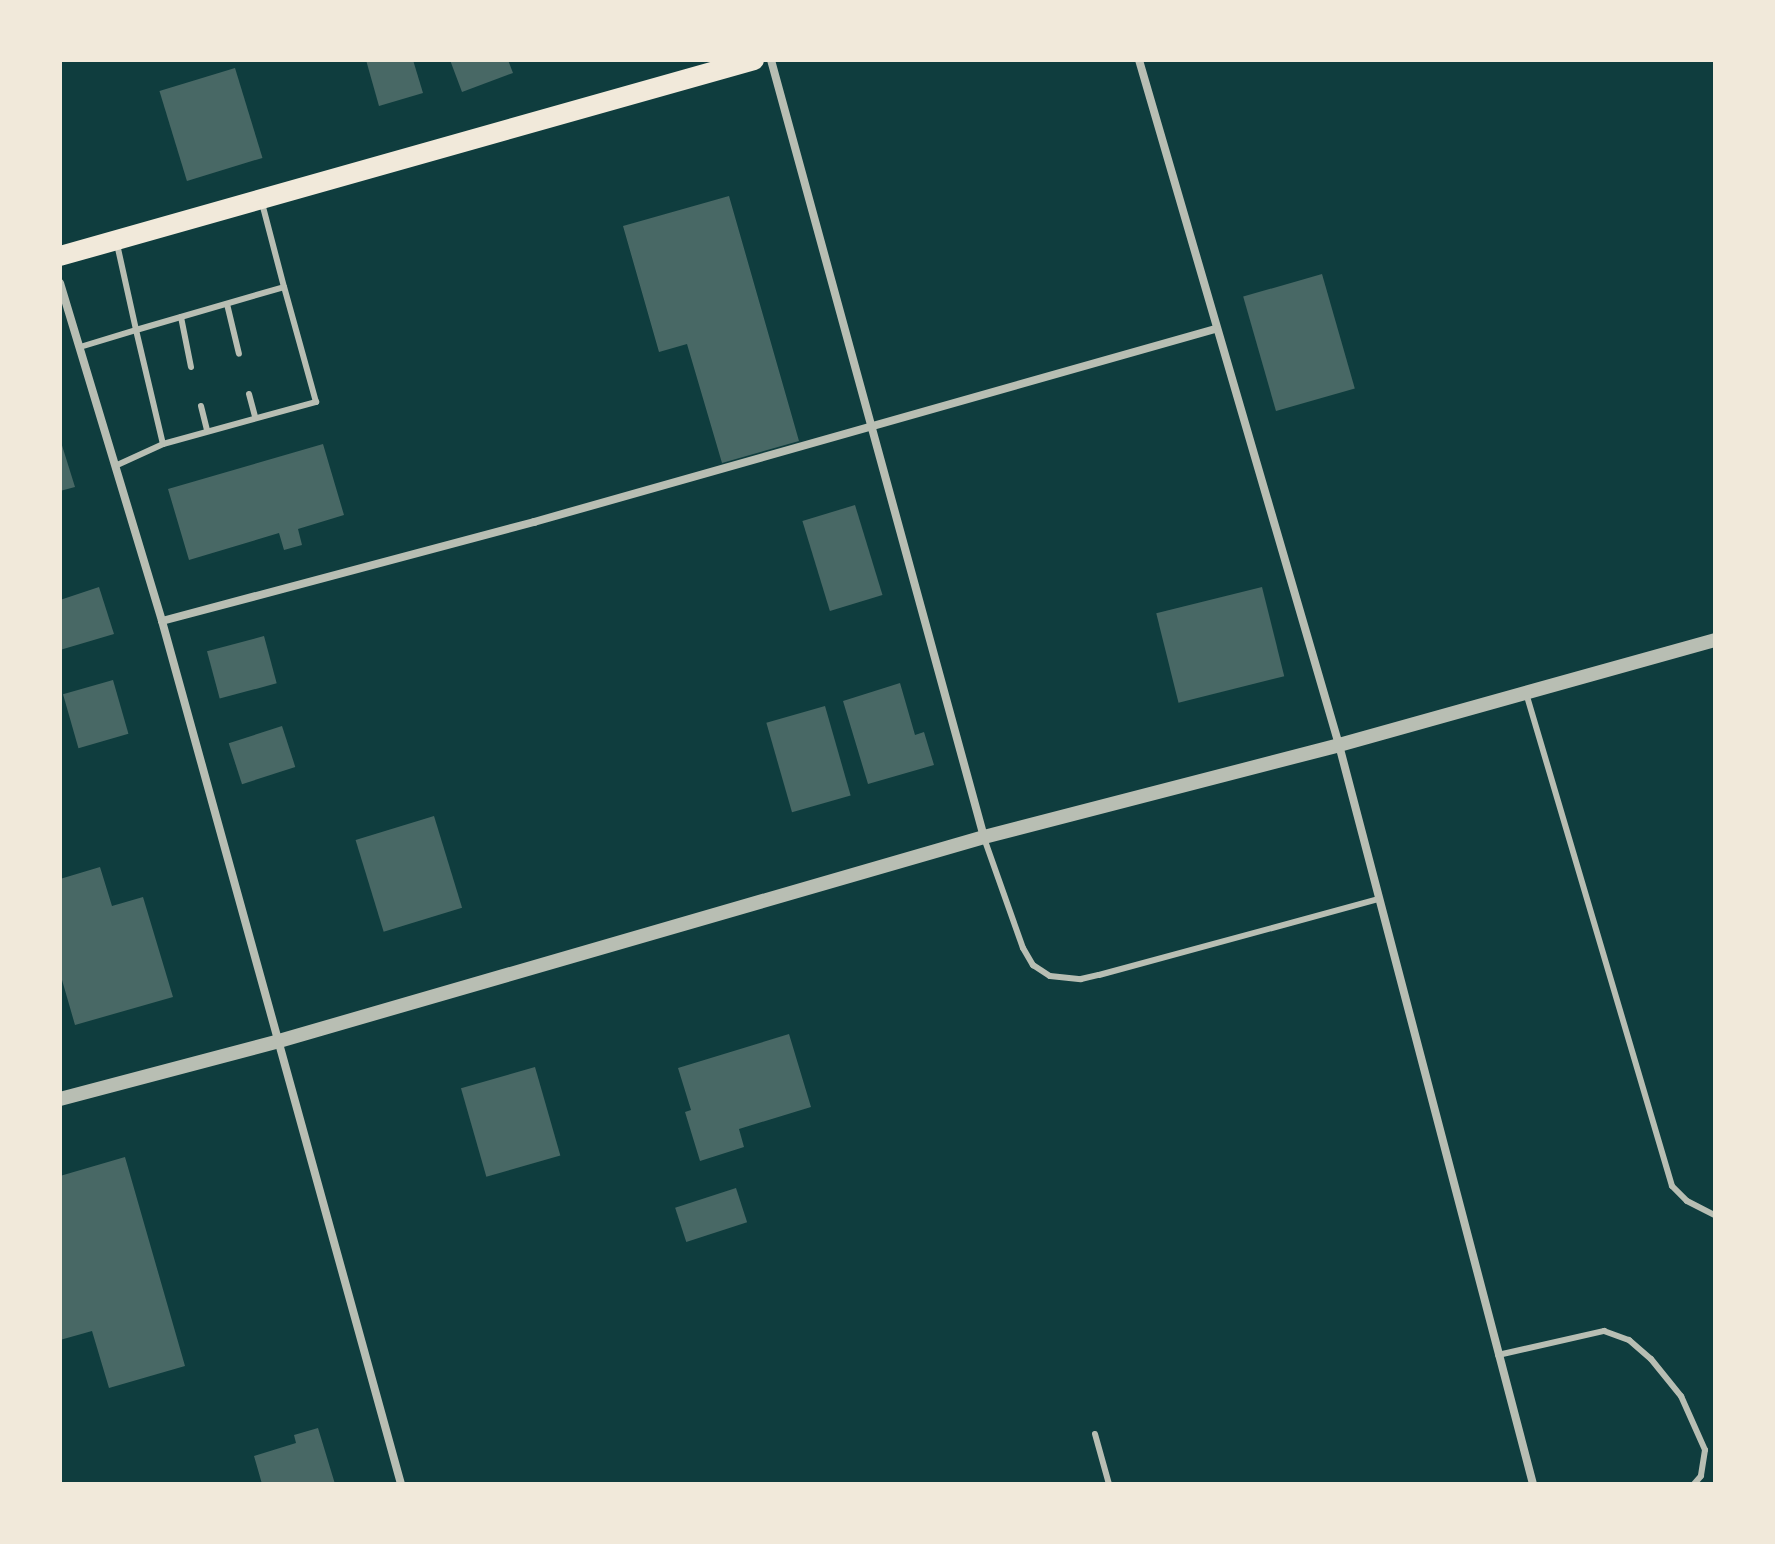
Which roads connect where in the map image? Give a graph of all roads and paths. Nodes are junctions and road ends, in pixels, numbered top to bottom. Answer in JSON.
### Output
{"nodes":[{"id":1,"x":754,"y":60,"type":"edge"},
{"id":2,"x":771,"y":60,"type":"edge"},
{"id":3,"x":1139,"y":60,"type":"edge"},
{"id":4,"x":261,"y":200,"type":"junction"},
{"id":5,"x":116,"y":240,"type":"junction"},
{"id":6,"x":60,"y":256,"type":"edge"},
{"id":7,"x":60,"y":283,"type":"edge"},
{"id":8,"x":284,"y":287,"type":"junction"},
{"id":9,"x":227,"y":304,"type":"junction"},
{"id":10,"x":181,"y":317,"type":"junction"},
{"id":11,"x":1215,"y":329,"type":"junction"},
{"id":12,"x":136,"y":330,"type":"junction"},
{"id":13,"x":80,"y":347,"type":"junction"},
{"id":14,"x":239,"y":354,"type":"dead end"},
{"id":15,"x":191,"y":367,"type":"dead end"},
{"id":16,"x":249,"y":394,"type":"dead end"},
{"id":17,"x":201,"y":406,"type":"dead end"},
{"id":18,"x":255,"y":417,"type":"junction"},
{"id":19,"x":871,"y":425,"type":"junction"},
{"id":20,"x":207,"y":430,"type":"junction"},
{"id":21,"x":163,"y":444,"type":"junction"},
{"id":22,"x":115,"y":466,"type":"junction"},
{"id":23,"x":162,"y":621,"type":"junction"},
{"id":24,"x":1715,"y":640,"type":"edge"},
{"id":25,"x":1526,"y":693,"type":"junction"},
{"id":26,"x":1339,"y":745,"type":"junction"},
{"id":27,"x":984,"y":837,"type":"junction"},
{"id":28,"x":1379,"y":899,"type":"junction"},
{"id":29,"x":279,"y":1041,"type":"junction"},
{"id":30,"x":60,"y":1099,"type":"edge"},
{"id":31,"x":1715,"y":1215,"type":"edge"},
{"id":32,"x":1498,"y":1355,"type":"junction"},
{"id":33,"x":1095,"y":1434,"type":"dead end"},
{"id":34,"x":1706,"y":1460,"type":"junction"},
{"id":35,"x":1715,"y":1465,"type":"edge"},
{"id":36,"x":401,"y":1484,"type":"edge"},
{"id":37,"x":1109,"y":1484,"type":"edge"},
{"id":38,"x":1533,"y":1484,"type":"edge"},
{"id":39,"x":1694,"y":1484,"type":"edge"}],
"edges":[{"from":1,"to":4,"type":"main road"},
{"from":2,"to":19,"type":"street"},
{"from":3,"to":11,"type":"street"},
{"from":4,"to":5,"type":"main road"},
{"from":4,"to":8,"type":"lane"},
{"from":5,"to":6,"type":"main road"},
{"from":5,"to":12,"type":"lane"},
{"from":7,"to":13,"type":"street"},
{"from":8,"to":9,"type":"lane"},
{"from":8,"to":18,"type":"lane"},
{"from":9,"to":10,"type":"lane"},
{"from":9,"to":14,"type":"lane"},
{"from":10,"to":12,"type":"lane"},
{"from":10,"to":15,"type":"lane"},
{"from":11,"to":19,"type":"street"},
{"from":11,"to":26,"type":"street"},
{"from":12,"to":13,"type":"lane"},
{"from":12,"to":21,"type":"lane"},
{"from":13,"to":22,"type":"street"},
{"from":16,"to":18,"type":"lane"},
{"from":17,"to":20,"type":"lane"},
{"from":18,"to":20,"type":"lane"},
{"from":19,"to":23,"type":"street"},
{"from":19,"to":27,"type":"street"},
{"from":20,"to":21,"type":"lane"},
{"from":21,"to":22,"type":"lane"},
{"from":22,"to":23,"type":"street"},
{"from":23,"to":29,"type":"street"},
{"from":24,"to":25,"type":"street"},
{"from":25,"to":26,"type":"street"},
{"from":25,"to":31,"type":"lane"},
{"from":26,"to":27,"type":"street"},
{"from":26,"to":28,"type":"street"},
{"from":27,"to":28,"type":"lane"},
{"from":27,"to":29,"type":"street"},
{"from":28,"to":32,"type":"street"},
{"from":29,"to":30,"type":"street"},
{"from":29,"to":36,"type":"street"},
{"from":32,"to":34,"type":"lane"},
{"from":32,"to":38,"type":"street"},
{"from":33,"to":37,"type":"lane"},
{"from":34,"to":35,"type":"lane"},
{"from":34,"to":39,"type":"lane"}]}
